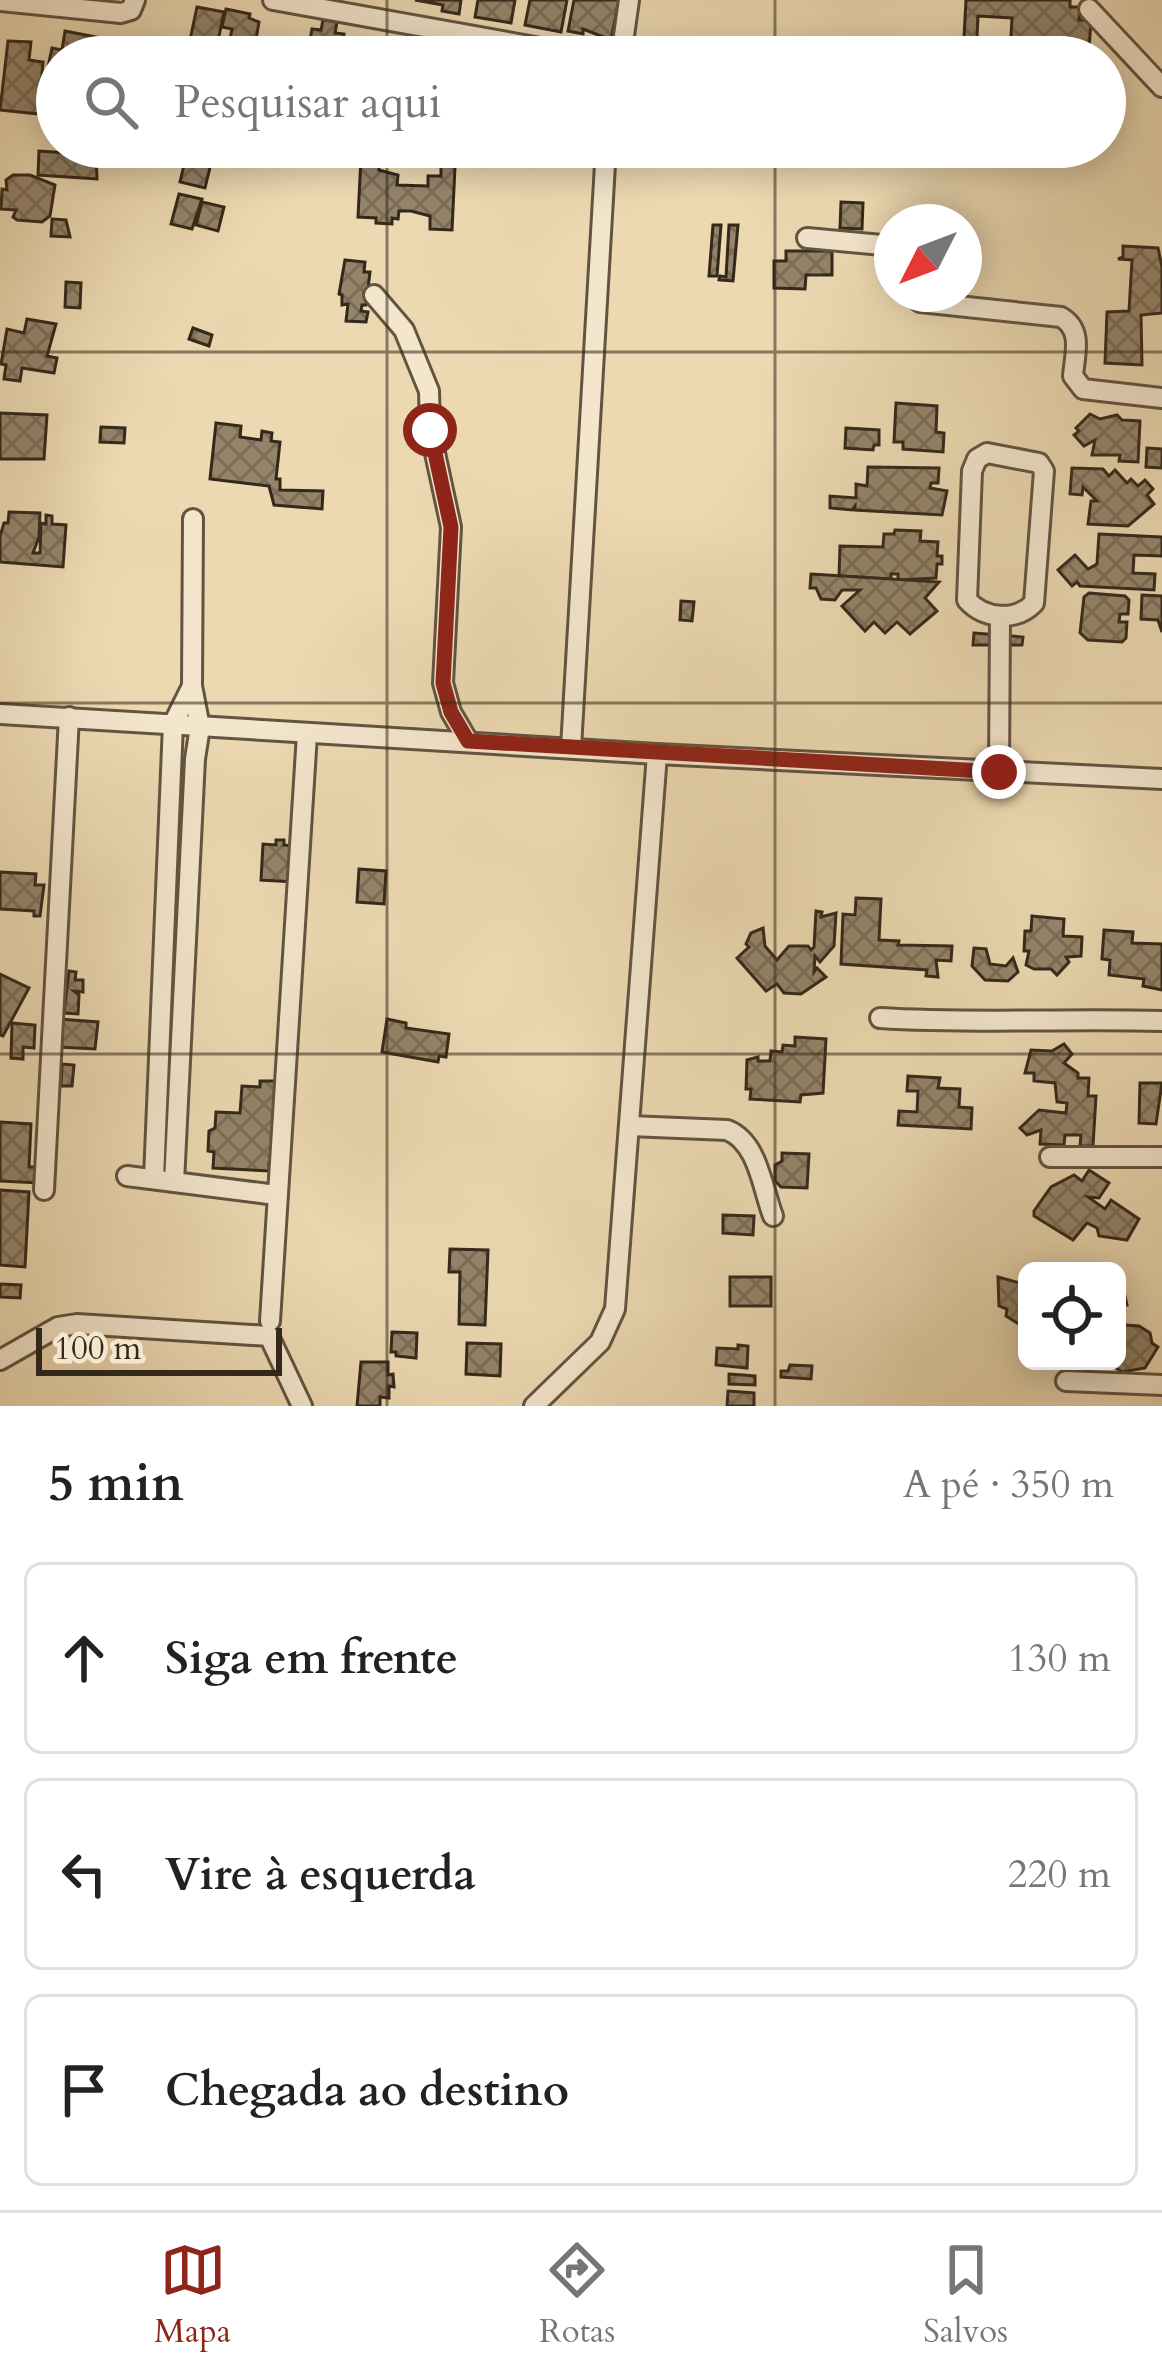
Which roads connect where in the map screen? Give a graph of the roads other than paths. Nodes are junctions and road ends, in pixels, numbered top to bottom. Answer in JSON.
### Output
{"nodes":[{"id":1,"x":135,"y":0,"type":"edge"},
{"id":2,"x":273,"y":0,"type":"edge"},
{"id":3,"x":629,"y":0,"type":"edge"},
{"id":4,"x":0,"y":2,"type":"edge"},
{"id":5,"x":1089,"y":9,"type":"dead end"},
{"id":6,"x":474,"y":36,"type":"edge"},
{"id":7,"x":624,"y":36,"type":"edge"},
{"id":8,"x":1114,"y":36,"type":"edge"},
{"id":9,"x":1126,"y":49,"type":"edge"},
{"id":10,"x":1162,"y":87,"type":"edge"},
{"id":11,"x":605,"y":168,"type":"edge"},
{"id":12,"x":807,"y":238,"type":"dead end"},
{"id":13,"x":874,"y":244,"type":"edge"},
{"id":14,"x":374,"y":295,"type":"dead end"},
{"id":15,"x":982,"y":308,"type":"edge"},
{"id":16,"x":1162,"y":398,"type":"edge"},
{"id":17,"x":193,"y":519,"type":"dead end"},
{"id":18,"x":1000,"y":616,"type":"junction"},
{"id":19,"x":192,"y":686,"type":"junction"},
{"id":20,"x":0,"y":714,"type":"edge"},
{"id":21,"x":69,"y":717,"type":"junction"},
{"id":22,"x":173,"y":724,"type":"junction"},
{"id":23,"x":200,"y":727,"type":"junction"},
{"id":24,"x":307,"y":734,"type":"junction"},
{"id":25,"x":468,"y":741,"type":"junction"},
{"id":26,"x":571,"y":748,"type":"junction"},
{"id":27,"x":657,"y":754,"type":"junction"},
{"id":28,"x":999,"y":772,"type":"junction"},
{"id":29,"x":1162,"y":779,"type":"edge"},
{"id":30,"x":178,"y":911,"type":"junction"},
{"id":31,"x":880,"y":1018,"type":"dead end"},
{"id":32,"x":1162,"y":1021,"type":"edge"},
{"id":33,"x":169,"y":1083,"type":"junction"},
{"id":34,"x":630,"y":1126,"type":"junction"},
{"id":35,"x":1050,"y":1157,"type":"dead end"},
{"id":36,"x":1162,"y":1157,"type":"edge"},
{"id":37,"x":127,"y":1176,"type":"dead end"},
{"id":38,"x":154,"y":1178,"type":"junction"},
{"id":39,"x":174,"y":1183,"type":"junction"},
{"id":40,"x":44,"y":1190,"type":"dead end"},
{"id":41,"x":276,"y":1195,"type":"junction"},
{"id":42,"x":772,"y":1216,"type":"dead end"},
{"id":43,"x":270,"y":1322,"type":"dead end"},
{"id":44,"x":0,"y":1360,"type":"edge"},
{"id":45,"x":1066,"y":1381,"type":"dead end"},
{"id":46,"x":1162,"y":1385,"type":"edge"},
{"id":47,"x":302,"y":1406,"type":"edge"},
{"id":48,"x":534,"y":1406,"type":"edge"}],
"edges":[{"from":1,"to":4,"type":"street"},
{"from":2,"to":6,"type":"street"},
{"from":3,"to":7,"type":"street"},
{"from":5,"to":8,"type":"street"},
{"from":9,"to":10,"type":"street"},
{"from":11,"to":26,"type":"street"},
{"from":12,"to":13,"type":"street"},
{"from":14,"to":25,"type":"street"},
{"from":15,"to":16,"type":"street"},
{"from":17,"to":19,"type":"street"},
{"from":18,"to":18,"type":"street"},
{"from":18,"to":28,"type":"street"},
{"from":19,"to":22,"type":"street"},
{"from":19,"to":23,"type":"street"},
{"from":20,"to":21,"type":"street"},
{"from":21,"to":22,"type":"street"},
{"from":21,"to":40,"type":"street"},
{"from":22,"to":23,"type":"street"},
{"from":22,"to":30,"type":"street"},
{"from":23,"to":24,"type":"street"},
{"from":23,"to":30,"type":"street"},
{"from":24,"to":25,"type":"street"},
{"from":24,"to":41,"type":"street"},
{"from":25,"to":26,"type":"street"},
{"from":26,"to":27,"type":"street"},
{"from":27,"to":28,"type":"street"},
{"from":27,"to":34,"type":"street"},
{"from":28,"to":29,"type":"street"},
{"from":30,"to":33,"type":"street"},
{"from":31,"to":32,"type":"street"},
{"from":33,"to":38,"type":"street"},
{"from":33,"to":39,"type":"street"},
{"from":34,"to":42,"type":"street"},
{"from":34,"to":48,"type":"street"},
{"from":35,"to":36,"type":"street"},
{"from":37,"to":38,"type":"street"},
{"from":38,"to":39,"type":"street"},
{"from":39,"to":41,"type":"street"},
{"from":41,"to":43,"type":"street"},
{"from":44,"to":47,"type":"street"},
{"from":45,"to":46,"type":"street"}]}
